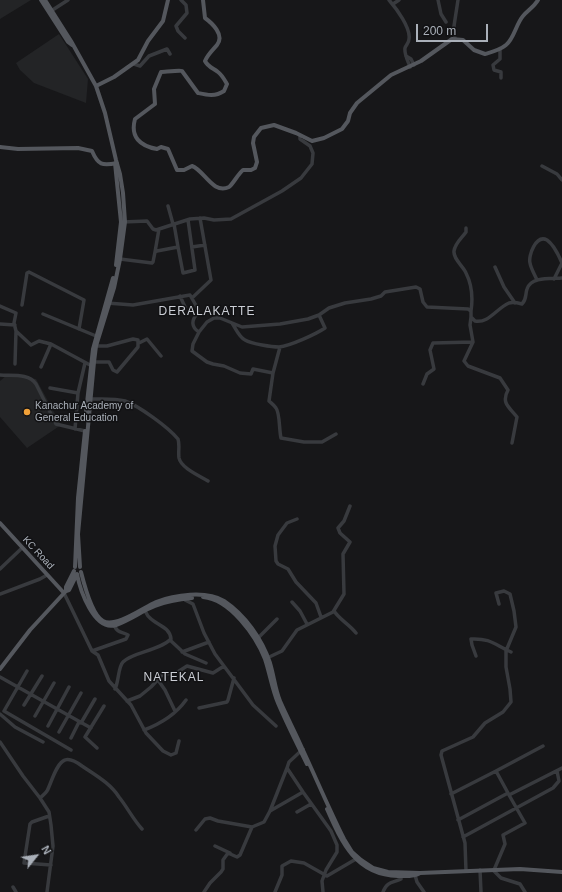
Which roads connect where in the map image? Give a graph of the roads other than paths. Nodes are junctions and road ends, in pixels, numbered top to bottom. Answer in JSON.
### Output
{"nodes":[{"id":1,"x":41,"y":0,"type":"edge"},
{"id":2,"x":44,"y":0,"type":"edge"},
{"id":3,"x":68,"y":0,"type":"edge"},
{"id":4,"x":168,"y":0,"type":"edge"},
{"id":5,"x":182,"y":0,"type":"edge"},
{"id":6,"x":389,"y":0,"type":"edge"},
{"id":7,"x":399,"y":0,"type":"edge"},
{"id":8,"x":438,"y":0,"type":"edge"},
{"id":9,"x":458,"y":0,"type":"edge"},
{"id":10,"x":538,"y":0,"type":"edge"},
{"id":11,"x":204,"y":1,"type":"edge"},
{"id":12,"x":393,"y":4,"type":"junction"},
{"id":13,"x":51,"y":11,"type":"junction"},
{"id":14,"x":446,"y":22,"type":"dead end"},
{"id":15,"x":186,"y":38,"type":"dead end"},
{"id":16,"x":455,"y":39,"type":"junction"},
{"id":17,"x":72,"y":46,"type":"junction"},
{"id":18,"x":500,"y":48,"type":"junction"},
{"id":19,"x":170,"y":54,"type":"dead end"},
{"id":20,"x":134,"y":64,"type":"junction"},
{"id":21,"x":412,"y":66,"type":"junction"},
{"id":22,"x":501,"y":78,"type":"dead end"},
{"id":23,"x":96,"y":86,"type":"junction"},
{"id":24,"x":300,"y":135,"type":"junction"},
{"id":25,"x":0,"y":147,"type":"edge"},
{"id":26,"x":116,"y":162,"type":"junction"},
{"id":27,"x":542,"y":166,"type":"dead end"},
{"id":28,"x":562,"y":180,"type":"edge"},
{"id":29,"x":168,"y":206,"type":"dead end"},
{"id":30,"x":200,"y":218,"type":"junction"},
{"id":31,"x":188,"y":220,"type":"junction"},
{"id":32,"x":123,"y":222,"type":"junction"},
{"id":33,"x":174,"y":224,"type":"junction"},
{"id":34,"x":466,"y":228,"type":"dead end"},
{"id":35,"x":159,"y":229,"type":"junction"},
{"id":36,"x":205,"y":245,"type":"junction"},
{"id":37,"x":178,"y":247,"type":"junction"},
{"id":38,"x":192,"y":247,"type":"junction"},
{"id":39,"x":155,"y":252,"type":"junction"},
{"id":40,"x":120,"y":259,"type":"junction"},
{"id":41,"x":496,"y":267,"type":"dead end"},
{"id":42,"x":562,"y":278,"type":"edge"},
{"id":43,"x":554,"y":279,"type":"junction"},
{"id":44,"x":537,"y":280,"type":"junction"},
{"id":45,"x":180,"y":296,"type":"junction"},
{"id":46,"x":192,"y":298,"type":"junction"},
{"id":47,"x":108,"y":303,"type":"junction"},
{"id":48,"x":515,"y":303,"type":"junction"},
{"id":49,"x":22,"y":305,"type":"dead end"},
{"id":50,"x":0,"y":306,"type":"edge"},
{"id":51,"x":185,"y":307,"type":"dead end"},
{"id":52,"x":470,"y":311,"type":"junction"},
{"id":53,"x":43,"y":314,"type":"dead end"},
{"id":54,"x":320,"y":315,"type":"junction"},
{"id":55,"x":471,"y":317,"type":"junction"},
{"id":56,"x":232,"y":323,"type":"junction"},
{"id":57,"x":0,"y":324,"type":"edge"},
{"id":58,"x":15,"y":325,"type":"junction"},
{"id":59,"x":79,"y":329,"type":"junction"},
{"id":60,"x":16,"y":331,"type":"junction"},
{"id":61,"x":199,"y":332,"type":"junction"},
{"id":62,"x":96,"y":336,"type":"junction"},
{"id":63,"x":473,"y":342,"type":"junction"},
{"id":64,"x":138,"y":343,"type":"junction"},
{"id":65,"x":51,"y":344,"type":"junction"},
{"id":66,"x":96,"y":346,"type":"junction"},
{"id":67,"x":280,"y":347,"type":"junction"},
{"id":68,"x":161,"y":356,"type":"dead end"},
{"id":69,"x":85,"y":363,"type":"junction"},
{"id":70,"x":15,"y":364,"type":"dead end"},
{"id":71,"x":92,"y":364,"type":"junction"},
{"id":72,"x":41,"y":368,"type":"dead end"},
{"id":73,"x":273,"y":373,"type":"junction"},
{"id":74,"x":91,"y":374,"type":"junction"},
{"id":75,"x":0,"y":375,"type":"edge"},
{"id":76,"x":422,"y":384,"type":"dead end"},
{"id":77,"x":50,"y":388,"type":"dead end"},
{"id":78,"x":78,"y":393,"type":"junction"},
{"id":79,"x":90,"y":399,"type":"junction"},
{"id":80,"x":87,"y":423,"type":"junction"},
{"id":81,"x":75,"y":429,"type":"junction"},
{"id":82,"x":85,"y":431,"type":"junction"},
{"id":83,"x":336,"y":434,"type":"dead end"},
{"id":84,"x":512,"y":443,"type":"dead end"},
{"id":85,"x":83,"y":462,"type":"junction"},
{"id":86,"x":208,"y":481,"type":"dead end"},
{"id":87,"x":350,"y":506,"type":"dead end"},
{"id":88,"x":297,"y":519,"type":"dead end"},
{"id":89,"x":0,"y":523,"type":"edge"},
{"id":90,"x":22,"y":548,"type":"junction"},
{"id":91,"x":0,"y":569,"type":"edge"},
{"id":92,"x":78,"y":570,"type":"junction"},
{"id":93,"x":47,"y":575,"type":"junction"},
{"id":94,"x":80,"y":583,"type":"junction"},
{"id":95,"x":72,"y":584,"type":"junction"},
{"id":96,"x":65,"y":592,"type":"junction"},
{"id":97,"x":0,"y":594,"type":"edge"},
{"id":98,"x":184,"y":597,"type":"junction"},
{"id":99,"x":292,"y":602,"type":"dead end"},
{"id":100,"x":499,"y":604,"type":"dead end"},
{"id":101,"x":144,"y":610,"type":"junction"},
{"id":102,"x":332,"y":612,"type":"junction"},
{"id":103,"x":321,"y":617,"type":"junction"},
{"id":104,"x":277,"y":619,"type":"dead end"},
{"id":105,"x":307,"y":624,"type":"junction"},
{"id":106,"x":114,"y":625,"type":"junction"},
{"id":107,"x":356,"y":633,"type":"dead end"},
{"id":108,"x":258,"y":638,"type":"junction"},
{"id":109,"x":170,"y":640,"type":"junction"},
{"id":110,"x":209,"y":642,"type":"junction"},
{"id":111,"x":92,"y":651,"type":"junction"},
{"id":112,"x":506,"y":651,"type":"junction"},
{"id":113,"x":182,"y":652,"type":"junction"},
{"id":114,"x":511,"y":652,"type":"dead end"},
{"id":115,"x":476,"y":656,"type":"dead end"},
{"id":116,"x":266,"y":658,"type":"junction"},
{"id":117,"x":206,"y":663,"type":"dead end"},
{"id":118,"x":224,"y":666,"type":"junction"},
{"id":119,"x":0,"y":669,"type":"edge"},
{"id":120,"x":27,"y":671,"type":"dead end"},
{"id":121,"x":42,"y":676,"type":"dead end"},
{"id":122,"x":0,"y":677,"type":"edge"},
{"id":123,"x":234,"y":678,"type":"junction"},
{"id":124,"x":158,"y":680,"type":"junction"},
{"id":125,"x":54,"y":683,"type":"dead end"},
{"id":126,"x":17,"y":687,"type":"junction"},
{"id":127,"x":69,"y":687,"type":"dead end"},
{"id":128,"x":115,"y":689,"type":"junction"},
{"id":129,"x":81,"y":693,"type":"dead end"},
{"id":130,"x":31,"y":694,"type":"junction"},
{"id":131,"x":95,"y":699,"type":"dead end"},
{"id":132,"x":186,"y":700,"type":"dead end"},
{"id":133,"x":127,"y":701,"type":"junction"},
{"id":134,"x":44,"y":702,"type":"junction"},
{"id":135,"x":24,"y":705,"type":"dead end"},
{"id":136,"x":104,"y":706,"type":"dead end"},
{"id":137,"x":199,"y":708,"type":"dead end"},
{"id":138,"x":56,"y":709,"type":"junction"},
{"id":139,"x":175,"y":711,"type":"junction"},
{"id":140,"x":0,"y":714,"type":"edge"},
{"id":141,"x":35,"y":716,"type":"dead end"},
{"id":142,"x":68,"y":716,"type":"junction"},
{"id":143,"x":80,"y":723,"type":"junction"},
{"id":144,"x":48,"y":726,"type":"dead end"},
{"id":145,"x":276,"y":726,"type":"dead end"},
{"id":146,"x":91,"y":728,"type":"junction"},
{"id":147,"x":144,"y":730,"type":"junction"},
{"id":148,"x":59,"y":732,"type":"dead end"},
{"id":149,"x":70,"y":738,"type":"dead end"},
{"id":150,"x":179,"y":741,"type":"dead end"},
{"id":151,"x":0,"y":742,"type":"edge"},
{"id":152,"x":43,"y":742,"type":"dead end"},
{"id":153,"x":543,"y":746,"type":"dead end"},
{"id":154,"x":97,"y":748,"type":"dead end"},
{"id":155,"x":71,"y":750,"type":"dead end"},
{"id":156,"x":302,"y":750,"type":"junction"},
{"id":157,"x":287,"y":768,"type":"junction"},
{"id":158,"x":562,"y":768,"type":"edge"},
{"id":159,"x":557,"y":770,"type":"junction"},
{"id":160,"x":496,"y":771,"type":"junction"},
{"id":161,"x":303,"y":792,"type":"junction"},
{"id":162,"x":451,"y":794,"type":"junction"},
{"id":163,"x":508,"y":794,"type":"junction"},
{"id":164,"x":40,"y":798,"type":"junction"},
{"id":165,"x":311,"y":804,"type":"junction"},
{"id":166,"x":516,"y":808,"type":"junction"},
{"id":167,"x":270,"y":811,"type":"junction"},
{"id":168,"x":297,"y":812,"type":"dead end"},
{"id":169,"x":49,"y":816,"type":"junction"},
{"id":170,"x":458,"y":820,"type":"junction"},
{"id":171,"x":252,"y":827,"type":"junction"},
{"id":172,"x":142,"y":829,"type":"dead end"},
{"id":173,"x":196,"y":830,"type":"dead end"},
{"id":174,"x":463,"y":837,"type":"junction"},
{"id":175,"x":215,"y":846,"type":"dead end"},
{"id":176,"x":228,"y":853,"type":"junction"},
{"id":177,"x":356,"y":859,"type":"junction"},
{"id":178,"x":51,"y":865,"type":"junction"},
{"id":179,"x":480,"y":870,"type":"junction"},
{"id":180,"x":494,"y":870,"type":"junction"},
{"id":181,"x":466,"y":871,"type":"junction"},
{"id":182,"x":562,"y":872,"type":"edge"},
{"id":183,"x":420,"y":874,"type":"junction"},
{"id":184,"x":325,"y":875,"type":"junction"},
{"id":185,"x":401,"y":875,"type":"junction"},
{"id":186,"x":414,"y":875,"type":"junction"},
{"id":187,"x":13,"y":887,"type":"dead end"},
{"id":188,"x":16,"y":892,"type":"edge"},
{"id":189,"x":47,"y":892,"type":"edge"},
{"id":190,"x":204,"y":892,"type":"edge"},
{"id":191,"x":275,"y":892,"type":"edge"},
{"id":192,"x":323,"y":892,"type":"edge"},
{"id":193,"x":383,"y":892,"type":"edge"},
{"id":194,"x":424,"y":892,"type":"edge"},
{"id":195,"x":482,"y":892,"type":"edge"},
{"id":196,"x":525,"y":892,"type":"edge"}],
"edges":[{"from":1,"to":17,"type":"main road"},
{"from":2,"to":13,"type":"main road"},
{"from":3,"to":13,"type":"street"},
{"from":4,"to":20,"type":"main road"},
{"from":5,"to":15,"type":"street"},
{"from":6,"to":12,"type":"street"},
{"from":7,"to":12,"type":"street"},
{"from":8,"to":14,"type":"street"},
{"from":9,"to":16,"type":"street"},
{"from":10,"to":18,"type":"main road"},
{"from":11,"to":24,"type":"main road"},
{"from":12,"to":21,"type":"street"},
{"from":13,"to":17,"type":"main road"},
{"from":16,"to":18,"type":"main road"},
{"from":16,"to":21,"type":"main road"},
{"from":17,"to":23,"type":"main road"},
{"from":18,"to":22,"type":"street"},
{"from":19,"to":20,"type":"street"},
{"from":20,"to":23,"type":"main road"},
{"from":21,"to":24,"type":"main road"},
{"from":23,"to":26,"type":"main road"},
{"from":24,"to":30,"type":"street"},
{"from":25,"to":26,"type":"main road"},
{"from":26,"to":32,"type":"main road"},
{"from":27,"to":28,"type":"street"},
{"from":29,"to":33,"type":"street"},
{"from":30,"to":31,"type":"street"},
{"from":30,"to":36,"type":"street"},
{"from":31,"to":33,"type":"street"},
{"from":31,"to":38,"type":"street"},
{"from":32,"to":35,"type":"street"},
{"from":32,"to":40,"type":"main road"},
{"from":32,"to":47,"type":"main road"},
{"from":33,"to":35,"type":"street"},
{"from":33,"to":37,"type":"street"},
{"from":34,"to":52,"type":"street"},
{"from":35,"to":39,"type":"street"},
{"from":36,"to":38,"type":"street"},
{"from":36,"to":46,"type":"street"},
{"from":37,"to":38,"type":"street"},
{"from":37,"to":39,"type":"street"},
{"from":39,"to":40,"type":"street"},
{"from":40,"to":47,"type":"main road"},
{"from":41,"to":48,"type":"street"},
{"from":42,"to":43,"type":"street"},
{"from":43,"to":44,"type":"street"},
{"from":43,"to":44,"type":"street"},
{"from":44,"to":48,"type":"street"},
{"from":45,"to":46,"type":"street"},
{"from":45,"to":47,"type":"street"},
{"from":45,"to":51,"type":"street"},
{"from":46,"to":61,"type":"street"},
{"from":47,"to":62,"type":"main road"},
{"from":47,"to":66,"type":"main road"},
{"from":48,"to":55,"type":"street"},
{"from":49,"to":59,"type":"street"},
{"from":50,"to":58,"type":"street"},
{"from":52,"to":54,"type":"street"},
{"from":52,"to":55,"type":"street"},
{"from":53,"to":59,"type":"street"},
{"from":54,"to":56,"type":"street"},
{"from":54,"to":67,"type":"street"},
{"from":55,"to":63,"type":"street"},
{"from":56,"to":61,"type":"street"},
{"from":56,"to":67,"type":"street"},
{"from":57,"to":58,"type":"street"},
{"from":58,"to":60,"type":"street"},
{"from":59,"to":62,"type":"street"},
{"from":60,"to":65,"type":"street"},
{"from":60,"to":70,"type":"street"},
{"from":61,"to":73,"type":"street"},
{"from":62,"to":71,"type":"main road"},
{"from":63,"to":76,"type":"street"},
{"from":63,"to":84,"type":"street"},
{"from":64,"to":66,"type":"street"},
{"from":64,"to":68,"type":"street"},
{"from":64,"to":71,"type":"street"},
{"from":65,"to":69,"type":"street"},
{"from":65,"to":72,"type":"street"},
{"from":66,"to":71,"type":"main road"},
{"from":67,"to":73,"type":"street"},
{"from":69,"to":71,"type":"street"},
{"from":69,"to":78,"type":"street"},
{"from":71,"to":74,"type":"main road"},
{"from":73,"to":83,"type":"street"},
{"from":74,"to":79,"type":"main road"},
{"from":74,"to":80,"type":"main road"},
{"from":75,"to":81,"type":"street"},
{"from":77,"to":78,"type":"street"},
{"from":78,"to":81,"type":"street"},
{"from":79,"to":80,"type":"main road"},
{"from":79,"to":86,"type":"street"},
{"from":80,"to":82,"type":"main road"},
{"from":80,"to":85,"type":"main road"},
{"from":81,"to":82,"type":"street"},
{"from":82,"to":85,"type":"main road"},
{"from":85,"to":92,"type":"main road"},
{"from":87,"to":102,"type":"street"},
{"from":88,"to":103,"type":"street"},
{"from":89,"to":90,"type":"main road","name":"KC Road"},
{"from":90,"to":91,"type":"street"},
{"from":90,"to":93,"type":"main road","name":"KC Road"},
{"from":92,"to":94,"type":"main road"},
{"from":92,"to":95,"type":"main road"},
{"from":92,"to":96,"type":"main road"},
{"from":92,"to":101,"type":"main road"},
{"from":93,"to":96,"type":"main road","name":"KC Road"},
{"from":93,"to":97,"type":"street"},
{"from":94,"to":95,"type":"main road"},
{"from":94,"to":106,"type":"main road"},
{"from":95,"to":96,"type":"main road"},
{"from":96,"to":111,"type":"street"},
{"from":96,"to":119,"type":"main road"},
{"from":98,"to":101,"type":"main road"},
{"from":98,"to":108,"type":"main road"},
{"from":98,"to":110,"type":"street"},
{"from":98,"to":116,"type":"main road"},
{"from":99,"to":105,"type":"street"},
{"from":100,"to":112,"type":"street"},
{"from":101,"to":106,"type":"main road"},
{"from":101,"to":109,"type":"street"},
{"from":102,"to":103,"type":"street"},
{"from":102,"to":107,"type":"street"},
{"from":103,"to":105,"type":"street"},
{"from":104,"to":108,"type":"street"},
{"from":105,"to":116,"type":"street"},
{"from":106,"to":111,"type":"street"},
{"from":108,"to":116,"type":"main road"},
{"from":109,"to":113,"type":"street"},
{"from":109,"to":128,"type":"street"},
{"from":110,"to":113,"type":"street"},
{"from":110,"to":118,"type":"street"},
{"from":111,"to":128,"type":"street"},
{"from":112,"to":114,"type":"street"},
{"from":112,"to":115,"type":"street"},
{"from":112,"to":162,"type":"street"},
{"from":113,"to":117,"type":"street"},
{"from":116,"to":156,"type":"main road"},
{"from":118,"to":123,"type":"street"},
{"from":118,"to":124,"type":"street"},
{"from":120,"to":126,"type":"street"},
{"from":121,"to":130,"type":"street"},
{"from":122,"to":126,"type":"street"},
{"from":123,"to":137,"type":"street"},
{"from":123,"to":145,"type":"street"},
{"from":124,"to":133,"type":"street"},
{"from":124,"to":139,"type":"street"},
{"from":125,"to":134,"type":"street"},
{"from":126,"to":130,"type":"street"},
{"from":126,"to":155,"type":"street"},
{"from":127,"to":138,"type":"street"},
{"from":128,"to":133,"type":"street"},
{"from":129,"to":142,"type":"street"},
{"from":130,"to":134,"type":"street"},
{"from":130,"to":135,"type":"street"},
{"from":131,"to":143,"type":"street"},
{"from":132,"to":139,"type":"street"},
{"from":133,"to":147,"type":"street"},
{"from":134,"to":138,"type":"street"},
{"from":134,"to":141,"type":"street"},
{"from":136,"to":146,"type":"street"},
{"from":138,"to":142,"type":"street"},
{"from":138,"to":144,"type":"street"},
{"from":139,"to":147,"type":"street"},
{"from":140,"to":152,"type":"street"},
{"from":142,"to":143,"type":"street"},
{"from":142,"to":148,"type":"street"},
{"from":143,"to":146,"type":"street"},
{"from":143,"to":149,"type":"street"},
{"from":146,"to":154,"type":"street"},
{"from":147,"to":150,"type":"street"},
{"from":151,"to":164,"type":"street"},
{"from":153,"to":160,"type":"street"},
{"from":156,"to":157,"type":"street"},
{"from":156,"to":177,"type":"main road"},
{"from":156,"to":185,"type":"main road"},
{"from":157,"to":161,"type":"street"},
{"from":157,"to":167,"type":"street"},
{"from":158,"to":159,"type":"street"},
{"from":159,"to":163,"type":"street"},
{"from":159,"to":166,"type":"street"},
{"from":160,"to":162,"type":"street"},
{"from":160,"to":163,"type":"street"},
{"from":161,"to":165,"type":"street"},
{"from":161,"to":167,"type":"street"},
{"from":162,"to":170,"type":"street"},
{"from":163,"to":166,"type":"street"},
{"from":163,"to":170,"type":"street"},
{"from":164,"to":169,"type":"street"},
{"from":164,"to":172,"type":"street"},
{"from":165,"to":168,"type":"street"},
{"from":165,"to":184,"type":"street"},
{"from":166,"to":174,"type":"street"},
{"from":166,"to":180,"type":"street"},
{"from":167,"to":171,"type":"street"},
{"from":169,"to":178,"type":"street"},
{"from":169,"to":178,"type":"street"},
{"from":170,"to":174,"type":"street"},
{"from":171,"to":173,"type":"street"},
{"from":171,"to":176,"type":"street"},
{"from":174,"to":181,"type":"street"},
{"from":175,"to":176,"type":"street"},
{"from":176,"to":190,"type":"street"},
{"from":177,"to":184,"type":"street"},
{"from":177,"to":185,"type":"main road"},
{"from":178,"to":189,"type":"street"},
{"from":179,"to":180,"type":"main road"},
{"from":179,"to":181,"type":"main road"},
{"from":179,"to":195,"type":"street"},
{"from":180,"to":182,"type":"main road"},
{"from":180,"to":196,"type":"street"},
{"from":181,"to":183,"type":"main road"},
{"from":183,"to":185,"type":"main road"},
{"from":183,"to":186,"type":"main road"},
{"from":184,"to":191,"type":"street"},
{"from":184,"to":192,"type":"street"},
{"from":185,"to":186,"type":"main road"},
{"from":185,"to":193,"type":"street"},
{"from":186,"to":194,"type":"street"},
{"from":187,"to":188,"type":"street"}]}
